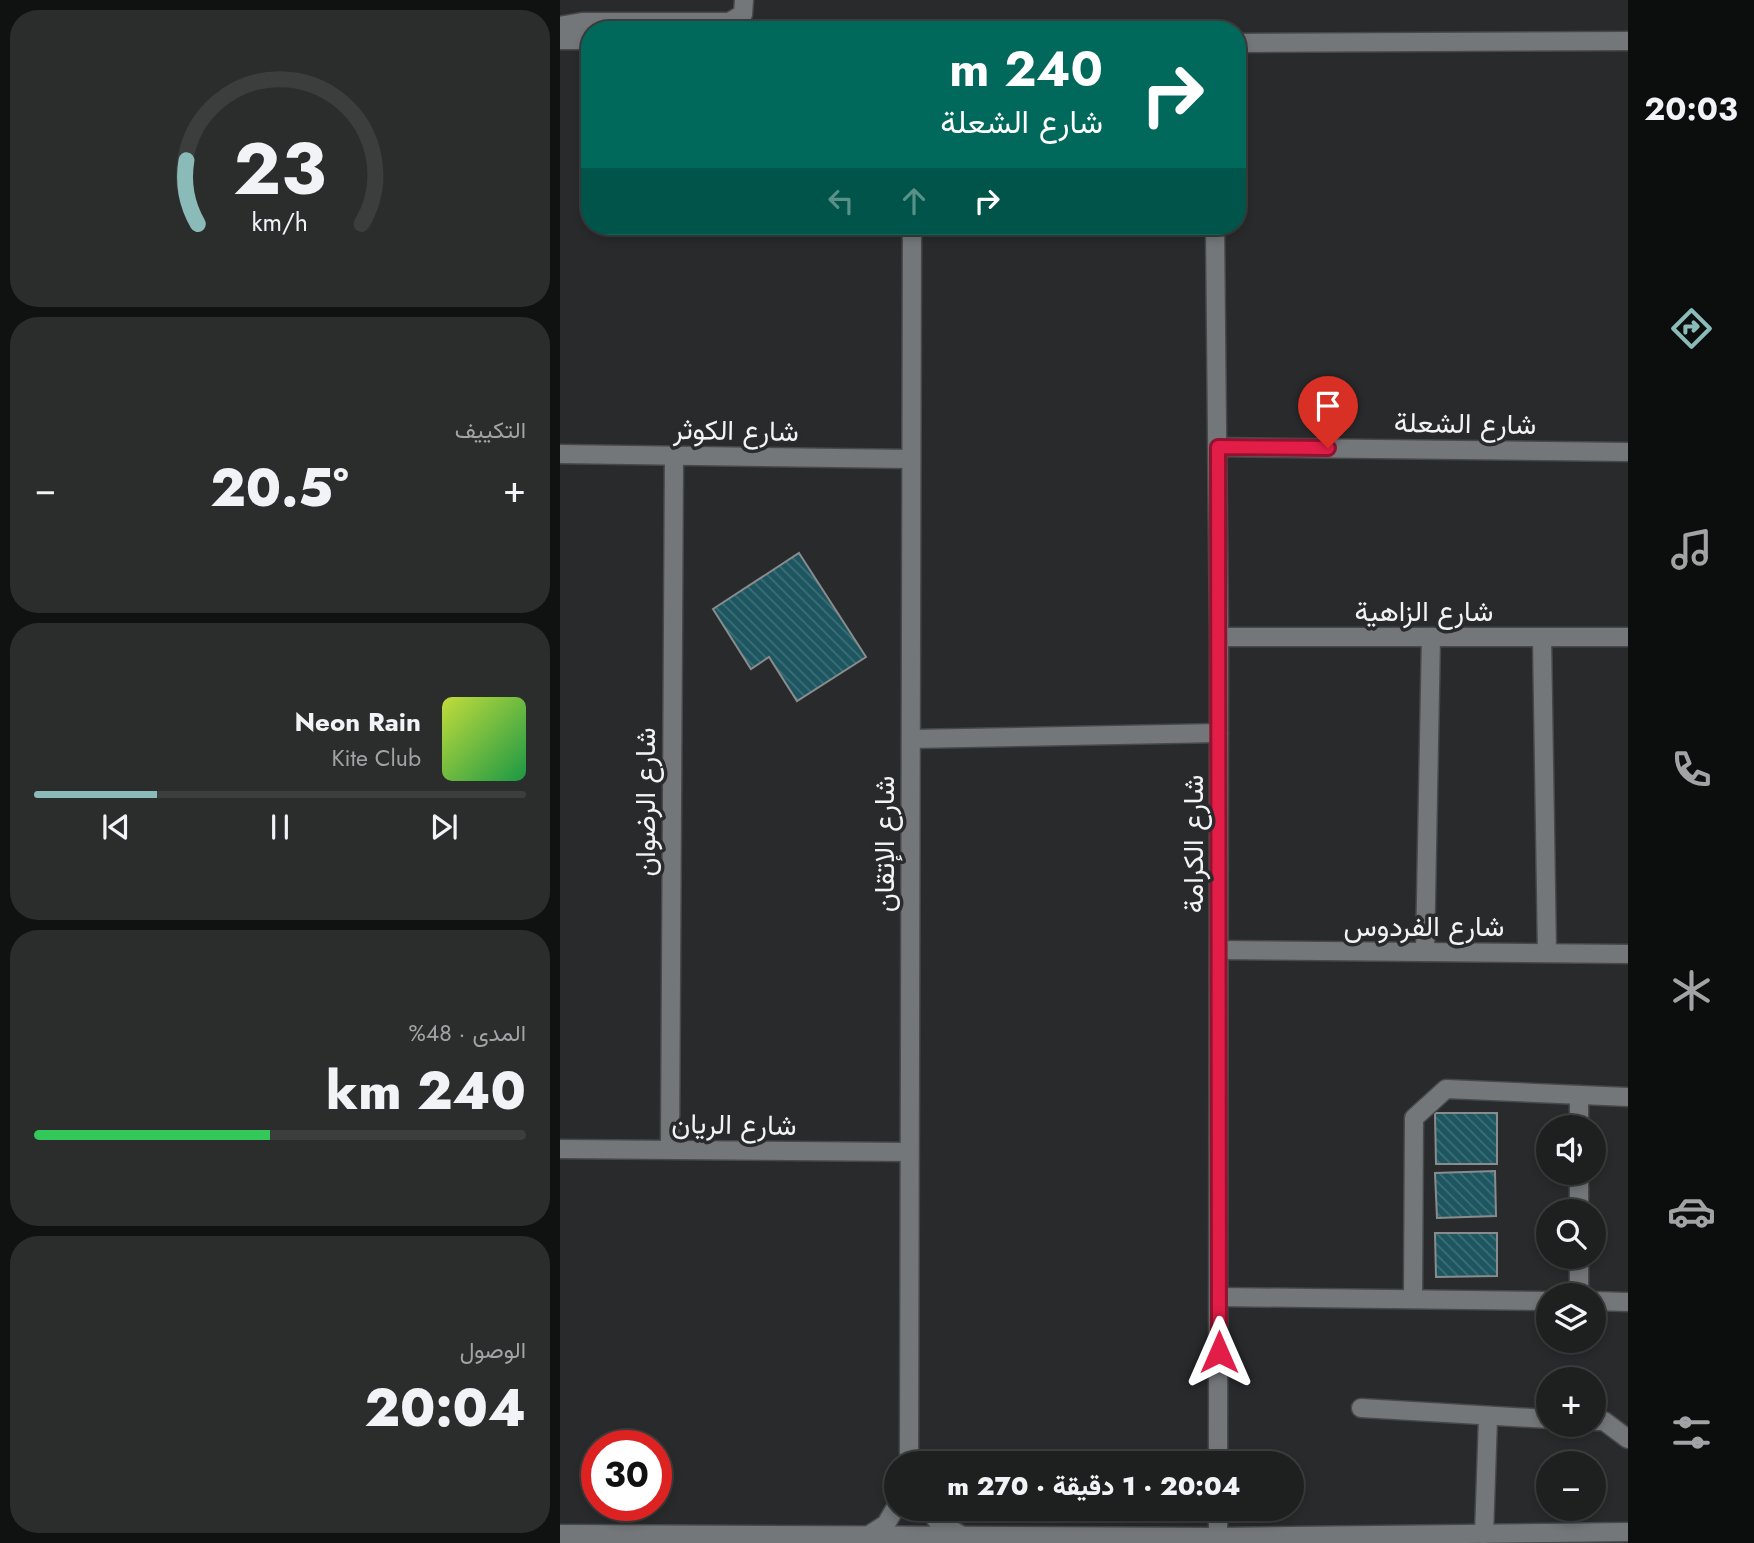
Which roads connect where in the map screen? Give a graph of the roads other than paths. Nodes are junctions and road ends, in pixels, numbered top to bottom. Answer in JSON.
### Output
{"nodes":[{"id":1,"x":744,"y":0,"type":"edge"},
{"id":2,"x":731,"y":21,"type":"edge"},
{"id":3,"x":581,"y":22,"type":"edge"},
{"id":4,"x":560,"y":26,"type":"edge"},
{"id":5,"x":560,"y":40,"type":"edge"},
{"id":6,"x":581,"y":40,"type":"edge"},
{"id":7,"x":1628,"y":41,"type":"edge"},
{"id":8,"x":1246,"y":43,"type":"edge"},
{"id":9,"x":912,"y":235,"type":"edge"},
{"id":10,"x":1215,"y":235,"type":"edge"},
{"id":11,"x":1218,"y":447,"type":"junction"},
{"id":12,"x":1628,"y":452,"type":"edge"},
{"id":13,"x":560,"y":454,"type":"edge"},
{"id":14,"x":674,"y":456,"type":"junction"},
{"id":15,"x":911,"y":459,"type":"junction"},
{"id":16,"x":1219,"y":637,"type":"junction"},
{"id":17,"x":1431,"y":637,"type":"junction"},
{"id":18,"x":1628,"y":637,"type":"edge"},
{"id":19,"x":1542,"y":638,"type":"junction"},
{"id":20,"x":1219,"y":733,"type":"junction"},
{"id":21,"x":911,"y":739,"type":"junction"},
{"id":22,"x":1219,"y":950,"type":"junction"},
{"id":23,"x":1425,"y":952,"type":"junction"},
{"id":24,"x":1546,"y":953,"type":"junction"},
{"id":25,"x":1628,"y":954,"type":"edge"},
{"id":26,"x":1579,"y":1095,"type":"junction"},
{"id":27,"x":1628,"y":1097,"type":"edge"},
{"id":28,"x":1579,"y":1115,"type":"edge"},
{"id":29,"x":560,"y":1149,"type":"edge"},
{"id":30,"x":670,"y":1149,"type":"junction"},
{"id":31,"x":908,"y":1153,"type":"junction"},
{"id":32,"x":1219,"y":1297,"type":"junction"},
{"id":33,"x":1413,"y":1299,"type":"junction"},
{"id":34,"x":1536,"y":1301,"type":"edge"},
{"id":35,"x":1606,"y":1301,"type":"edge"},
{"id":36,"x":1628,"y":1302,"type":"edge"},
{"id":37,"x":1361,"y":1408,"type":"dead end"},
{"id":38,"x":1488,"y":1418,"type":"junction"},
{"id":39,"x":1536,"y":1419,"type":"edge"},
{"id":40,"x":1606,"y":1423,"type":"edge"},
{"id":41,"x":1628,"y":1440,"type":"edge"},
{"id":42,"x":909,"y":1451,"type":"edge"},
{"id":43,"x":1219,"y":1451,"type":"edge"},
{"id":44,"x":888,"y":1521,"type":"edge"},
{"id":45,"x":938,"y":1521,"type":"edge"},
{"id":46,"x":1218,"y":1521,"type":"edge"},
{"id":47,"x":1628,"y":1532,"type":"edge"},
{"id":48,"x":560,"y":1534,"type":"edge"},
{"id":49,"x":1484,"y":1534,"type":"junction"},
{"id":50,"x":869,"y":1535,"type":"junction"},
{"id":51,"x":961,"y":1535,"type":"junction"},
{"id":52,"x":1218,"y":1537,"type":"junction"}],
"edges":[{"from":1,"to":2,"type":"street"},
{"from":3,"to":4,"type":"street"},
{"from":5,"to":6,"type":"street"},
{"from":7,"to":8,"type":"street"},
{"from":9,"to":15,"type":"street","name":"شارع الإتقان"},
{"from":10,"to":11,"type":"street","name":"شارع الكرامة"},
{"from":11,"to":12,"type":"street","name":"شارع الشعلة"},
{"from":11,"to":16,"type":"street","name":"شارع الكرامة"},
{"from":13,"to":14,"type":"street","name":"شارع الكوثر"},
{"from":14,"to":15,"type":"street","name":"شارع الكوثر"},
{"from":14,"to":30,"type":"street","name":"شارع الرضوان"},
{"from":15,"to":21,"type":"street","name":"شارع الإتقان"},
{"from":16,"to":17,"type":"street","name":"شارع الزاهية"},
{"from":16,"to":20,"type":"street","name":"شارع الكرامة"},
{"from":17,"to":19,"type":"street","name":"شارع الزاهية"},
{"from":17,"to":23,"type":"street"},
{"from":18,"to":19,"type":"street","name":"شارع الزاهية"},
{"from":19,"to":24,"type":"street"},
{"from":20,"to":21,"type":"street"},
{"from":20,"to":22,"type":"street","name":"شارع الكرامة"},
{"from":21,"to":31,"type":"street","name":"شارع الإتقان"},
{"from":22,"to":23,"type":"street","name":"شارع الفردوس"},
{"from":22,"to":32,"type":"street","name":"شارع الكرامة"},
{"from":23,"to":24,"type":"street","name":"شارع الفردوس"},
{"from":24,"to":25,"type":"street","name":"شارع الفردوس"},
{"from":26,"to":27,"type":"street"},
{"from":26,"to":28,"type":"street"},
{"from":26,"to":33,"type":"street"},
{"from":29,"to":30,"type":"street","name":"شارع الريان"},
{"from":30,"to":31,"type":"street","name":"شارع الريان"},
{"from":31,"to":42,"type":"street","name":"شارع الإتقان"},
{"from":32,"to":33,"type":"street"},
{"from":32,"to":43,"type":"street","name":"شارع الكرامة"},
{"from":33,"to":34,"type":"street"},
{"from":35,"to":36,"type":"street"},
{"from":37,"to":38,"type":"street"},
{"from":38,"to":39,"type":"street"},
{"from":38,"to":49,"type":"street"},
{"from":40,"to":41,"type":"street"},
{"from":44,"to":50,"type":"street"},
{"from":45,"to":51,"type":"street"},
{"from":46,"to":52,"type":"street"},
{"from":47,"to":49,"type":"street"},
{"from":48,"to":50,"type":"street"},
{"from":49,"to":52,"type":"street"},
{"from":50,"to":51,"type":"street"},
{"from":51,"to":52,"type":"street"}]}
